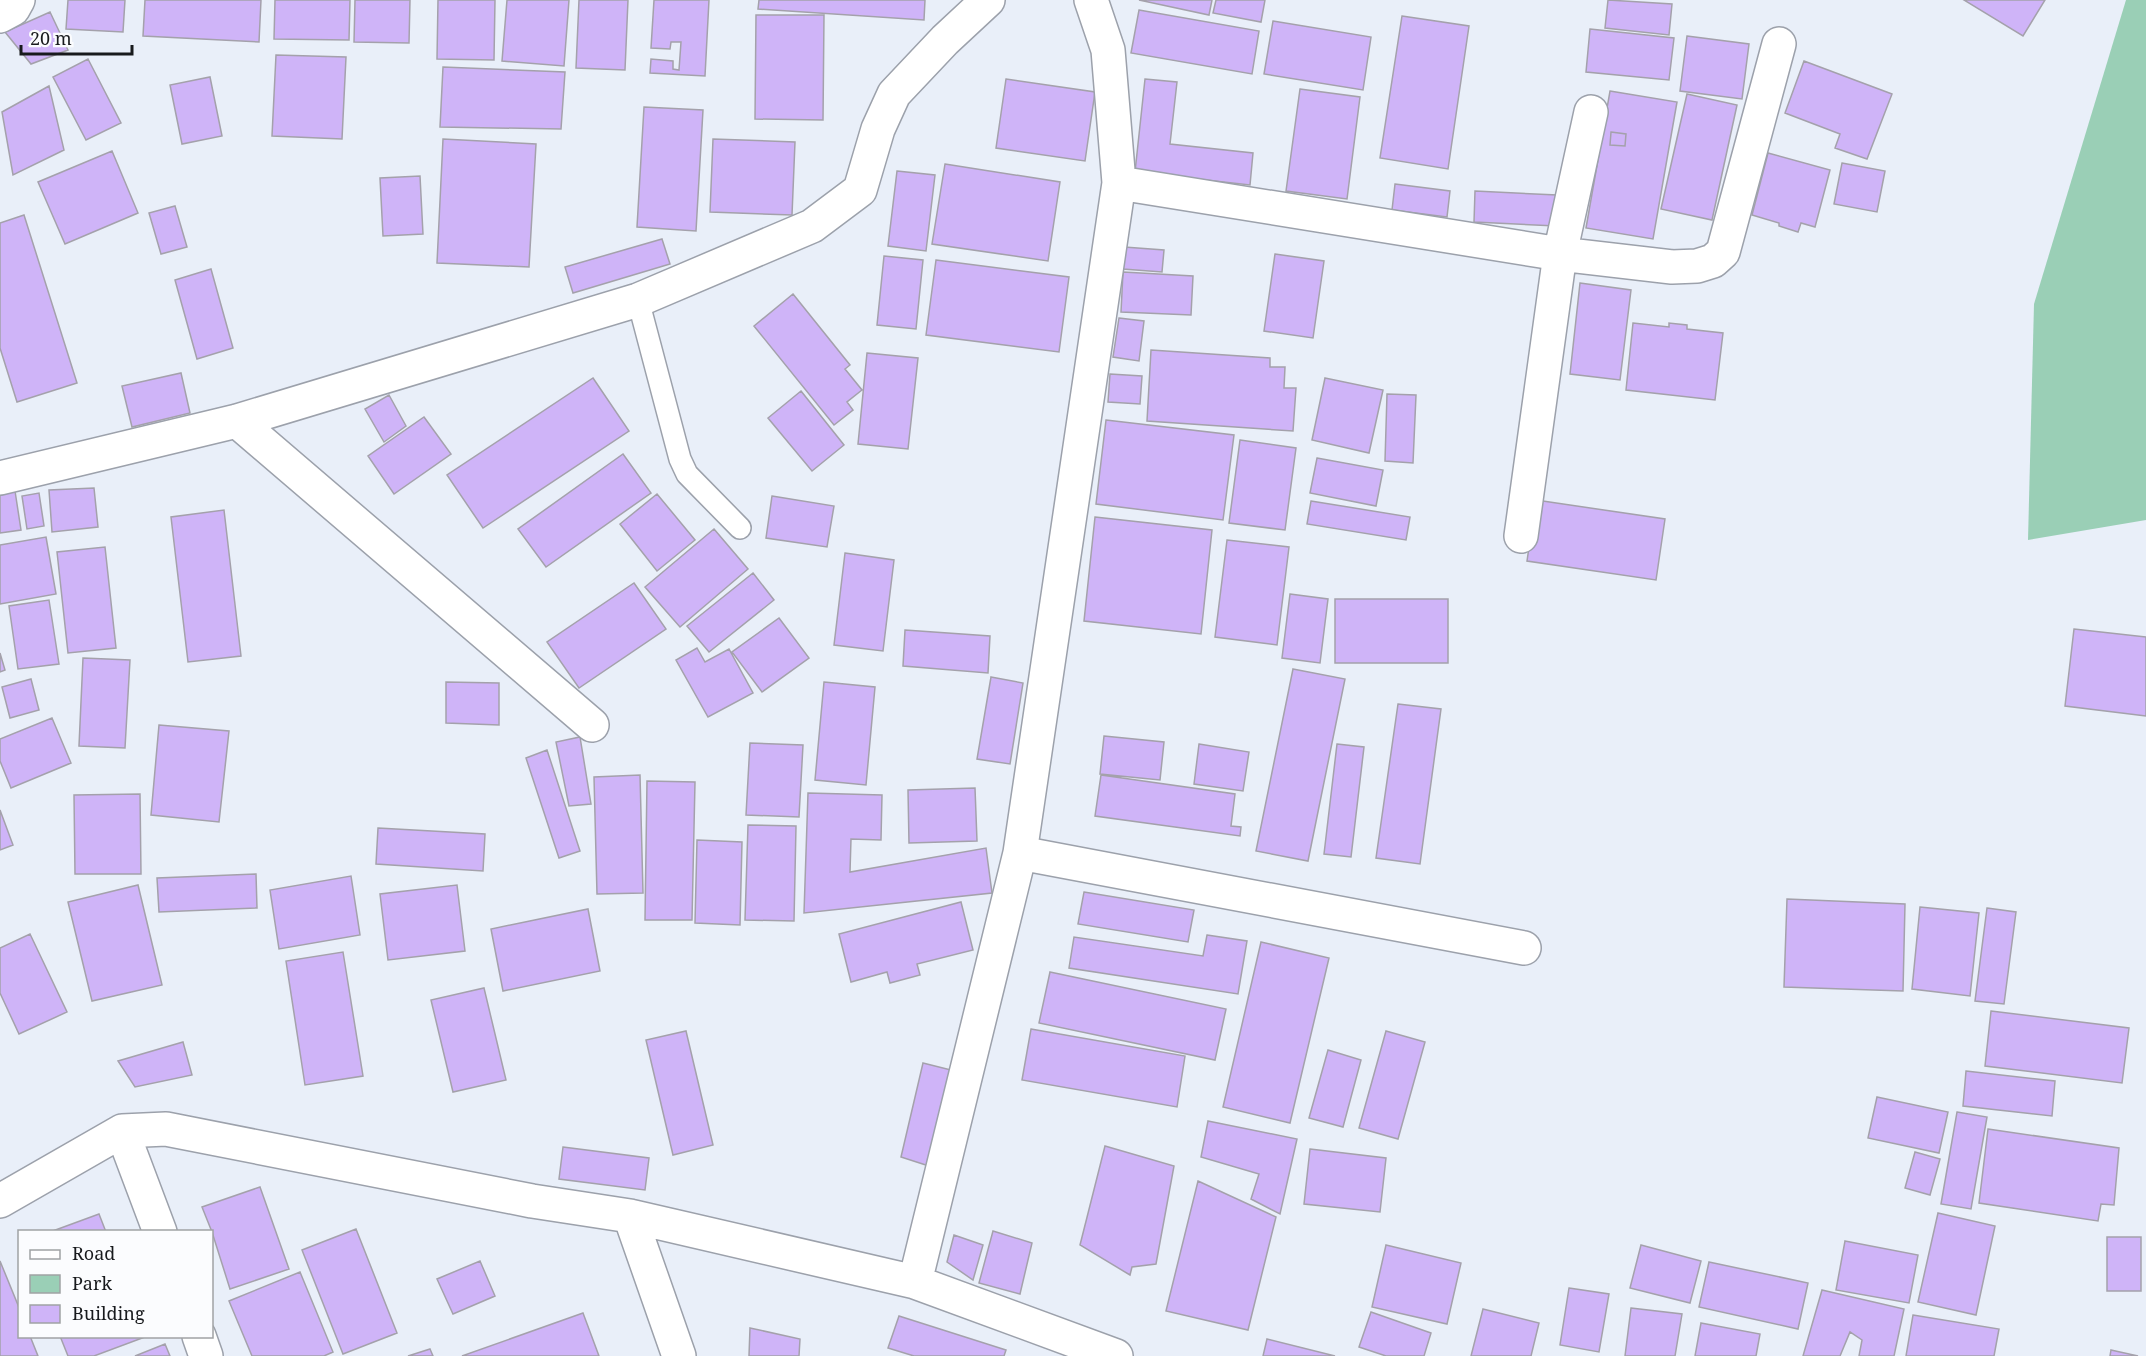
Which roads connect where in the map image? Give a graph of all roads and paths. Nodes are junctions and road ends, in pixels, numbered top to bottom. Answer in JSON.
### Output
{"nodes":[{"id":1,"x":18,"y":0,"type":"edge"},
{"id":2,"x":988,"y":0,"type":"edge"},
{"id":3,"x":1091,"y":0,"type":"edge"},
{"id":4,"x":0,"y":16,"type":"edge"},
{"id":5,"x":1779,"y":44,"type":"dead end"},
{"id":6,"x":1591,"y":112,"type":"dead end"},
{"id":7,"x":1119,"y":183,"type":"junction"},
{"id":8,"x":1560,"y":254,"type":"junction"},
{"id":9,"x":638,"y":300,"type":"junction"},
{"id":10,"x":237,"y":421,"type":"junction"},
{"id":11,"x":0,"y":478,"type":"edge"},
{"id":12,"x":740,"y":528,"type":"dead end"},
{"id":13,"x":1521,"y":536,"type":"dead end"},
{"id":14,"x":592,"y":724,"type":"dead end"},
{"id":15,"x":1020,"y":853,"type":"junction"},
{"id":16,"x":1524,"y":948,"type":"dead end"},
{"id":17,"x":122,"y":1131,"type":"junction"},
{"id":18,"x":0,"y":1201,"type":"edge"},
{"id":19,"x":630,"y":1216,"type":"junction"},
{"id":20,"x":159,"y":1230,"type":"edge"},
{"id":21,"x":915,"y":1282,"type":"junction"},
{"id":22,"x":200,"y":1338,"type":"edge"},
{"id":23,"x":206,"y":1356,"type":"edge"},
{"id":24,"x":679,"y":1356,"type":"edge"},
{"id":25,"x":1116,"y":1356,"type":"edge"}],
"edges":[{"from":1,"to":4,"type":"street"},
{"from":2,"to":9,"type":"street"},
{"from":3,"to":7,"type":"street"},
{"from":5,"to":8,"type":"street"},
{"from":6,"to":8,"type":"street"},
{"from":7,"to":8,"type":"street"},
{"from":7,"to":15,"type":"street"},
{"from":8,"to":13,"type":"street"},
{"from":9,"to":10,"type":"street"},
{"from":9,"to":12,"type":"lane"},
{"from":10,"to":11,"type":"street"},
{"from":10,"to":14,"type":"street"},
{"from":15,"to":16,"type":"street"},
{"from":15,"to":21,"type":"street"},
{"from":17,"to":18,"type":"street"},
{"from":17,"to":19,"type":"street"},
{"from":17,"to":20,"type":"street"},
{"from":19,"to":21,"type":"street"},
{"from":19,"to":24,"type":"street"},
{"from":21,"to":25,"type":"street"},
{"from":22,"to":23,"type":"street"}]}
